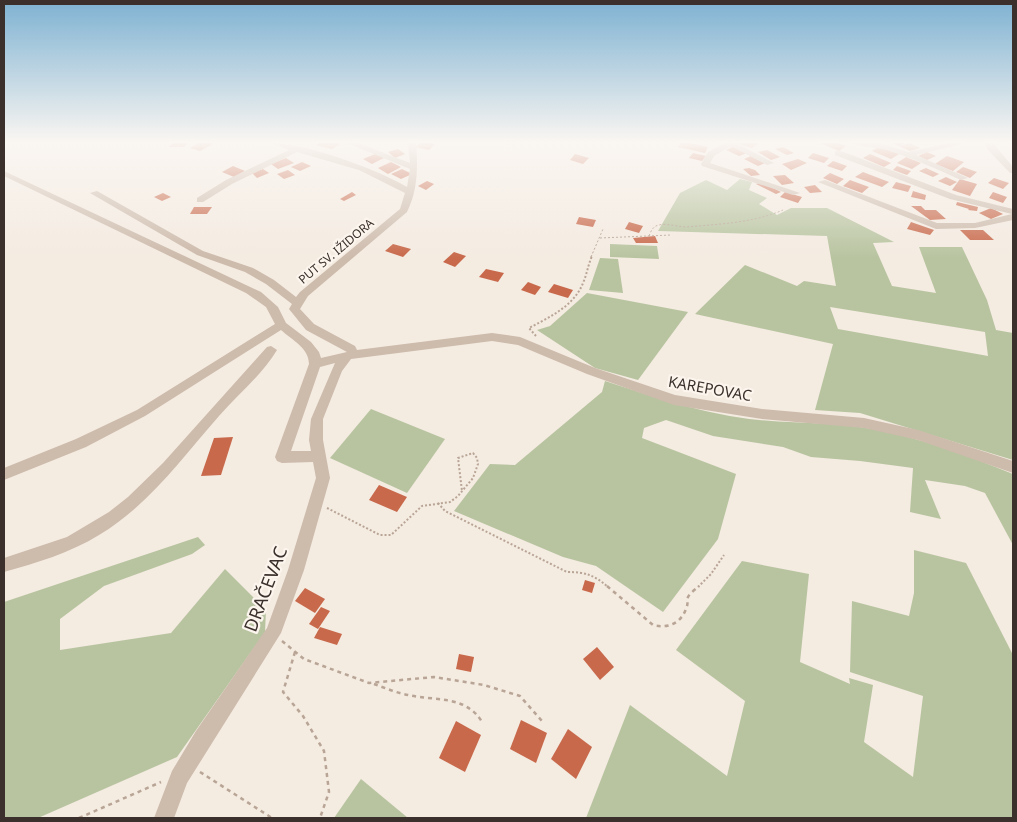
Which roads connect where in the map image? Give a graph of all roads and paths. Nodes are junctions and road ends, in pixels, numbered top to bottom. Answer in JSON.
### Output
{"nodes":[{"id":1,"x":22,"y":181,"type":"edge"},
{"id":2,"x":231,"y":181,"type":"edge"},
{"id":3,"x":394,"y":181,"type":"edge"},
{"id":4,"x":412,"y":181,"type":"edge"},
{"id":5,"x":761,"y":181,"type":"edge"},
{"id":6,"x":914,"y":181,"type":"edge"},
{"id":7,"x":822,"y":182,"type":"dead end"},
{"id":8,"x":410,"y":192,"type":"junction"},
{"id":9,"x":796,"y":192,"type":"dead end"},
{"id":10,"x":94,"y":193,"type":"dead end"},
{"id":11,"x":200,"y":200,"type":"dead end"},
{"id":12,"x":783,"y":210,"type":"dead end"},
{"id":13,"x":1013,"y":212,"type":"edge"},
{"id":14,"x":1013,"y":217,"type":"edge"},
{"id":15,"x":603,"y":229,"type":"dead end"},
{"id":16,"x":671,"y":234,"type":"dead end"},
{"id":17,"x":649,"y":236,"type":"junction"},
{"id":18,"x":600,"y":238,"type":"junction"},
{"id":19,"x":298,"y":304,"type":"junction"},
{"id":20,"x":281,"y":325,"type":"junction"},
{"id":21,"x":536,"y":337,"type":"dead end"},
{"id":22,"x":271,"y":350,"type":"dead end"},
{"id":23,"x":350,"y":356,"type":"junction"},
{"id":24,"x":315,"y":364,"type":"junction"},
{"id":25,"x":319,"y":456,"type":"junction"},
{"id":26,"x":1013,"y":467,"type":"edge"},
{"id":27,"x":4,"y":474,"type":"edge"},
{"id":28,"x":462,"y":491,"type":"junction"},
{"id":29,"x":316,"y":503,"type":"junction"},
{"id":30,"x":438,"y":503,"type":"junction"},
{"id":31,"x":724,"y":555,"type":"dead end"},
{"id":32,"x":4,"y":566,"type":"edge"},
{"id":33,"x":273,"y":633,"type":"junction"},
{"id":34,"x":295,"y":652,"type":"junction"},
{"id":35,"x":369,"y":683,"type":"junction"},
{"id":36,"x":542,"y":721,"type":"dead end"},
{"id":37,"x":482,"y":722,"type":"dead end"},
{"id":38,"x":190,"y":760,"type":"junction"},
{"id":39,"x":179,"y":778,"type":"junction"},
{"id":40,"x":79,"y":818,"type":"edge"},
{"id":41,"x":164,"y":818,"type":"edge"},
{"id":42,"x":272,"y":818,"type":"edge"},
{"id":43,"x":320,"y":818,"type":"edge"}],
"edges":[{"from":1,"to":20,"type":"street"},
{"from":2,"to":11,"type":"street"},
{"from":3,"to":8,"type":"street"},
{"from":4,"to":8,"type":"street","name":"PUT SV. IŽIDORA"},
{"from":5,"to":9,"type":"street"},
{"from":6,"to":13,"type":"street"},
{"from":7,"to":14,"type":"street"},
{"from":8,"to":19,"type":"street","name":"PUT SV. IŽIDORA"},
{"from":10,"to":19,"type":"street"},
{"from":12,"to":17,"type":"path"},
{"from":15,"to":18,"type":"path"},
{"from":16,"to":17,"type":"path"},
{"from":17,"to":18,"type":"path"},
{"from":18,"to":21,"type":"path"},
{"from":19,"to":23,"type":"street","name":"PUT SV. IŽIDORA"},
{"from":20,"to":24,"type":"street"},
{"from":20,"to":27,"type":"street"},
{"from":22,"to":32,"type":"street"},
{"from":23,"to":24,"type":"street","name":"KAREPOVAC"},
{"from":23,"to":25,"type":"street","name":"DRAČEVAC"},
{"from":23,"to":26,"type":"street","name":"KAREPOVAC"},
{"from":24,"to":25,"type":"street"},
{"from":25,"to":29,"type":"street","name":"DRAČEVAC"},
{"from":28,"to":28,"type":"path"},
{"from":28,"to":30,"type":"path"},
{"from":29,"to":30,"type":"path"},
{"from":29,"to":33,"type":"street","name":"DRAČEVAC"},
{"from":30,"to":31,"type":"path"},
{"from":33,"to":34,"type":"path"},
{"from":33,"to":38,"type":"street","name":"DRAČEVAC"},
{"from":34,"to":35,"type":"path"},
{"from":34,"to":43,"type":"path"},
{"from":35,"to":36,"type":"path"},
{"from":35,"to":37,"type":"path"},
{"from":38,"to":39,"type":"street","name":"DRAČEVAC"},
{"from":38,"to":42,"type":"path"},
{"from":39,"to":40,"type":"path"},
{"from":39,"to":41,"type":"street","name":"DRAČEVAC"}]}
